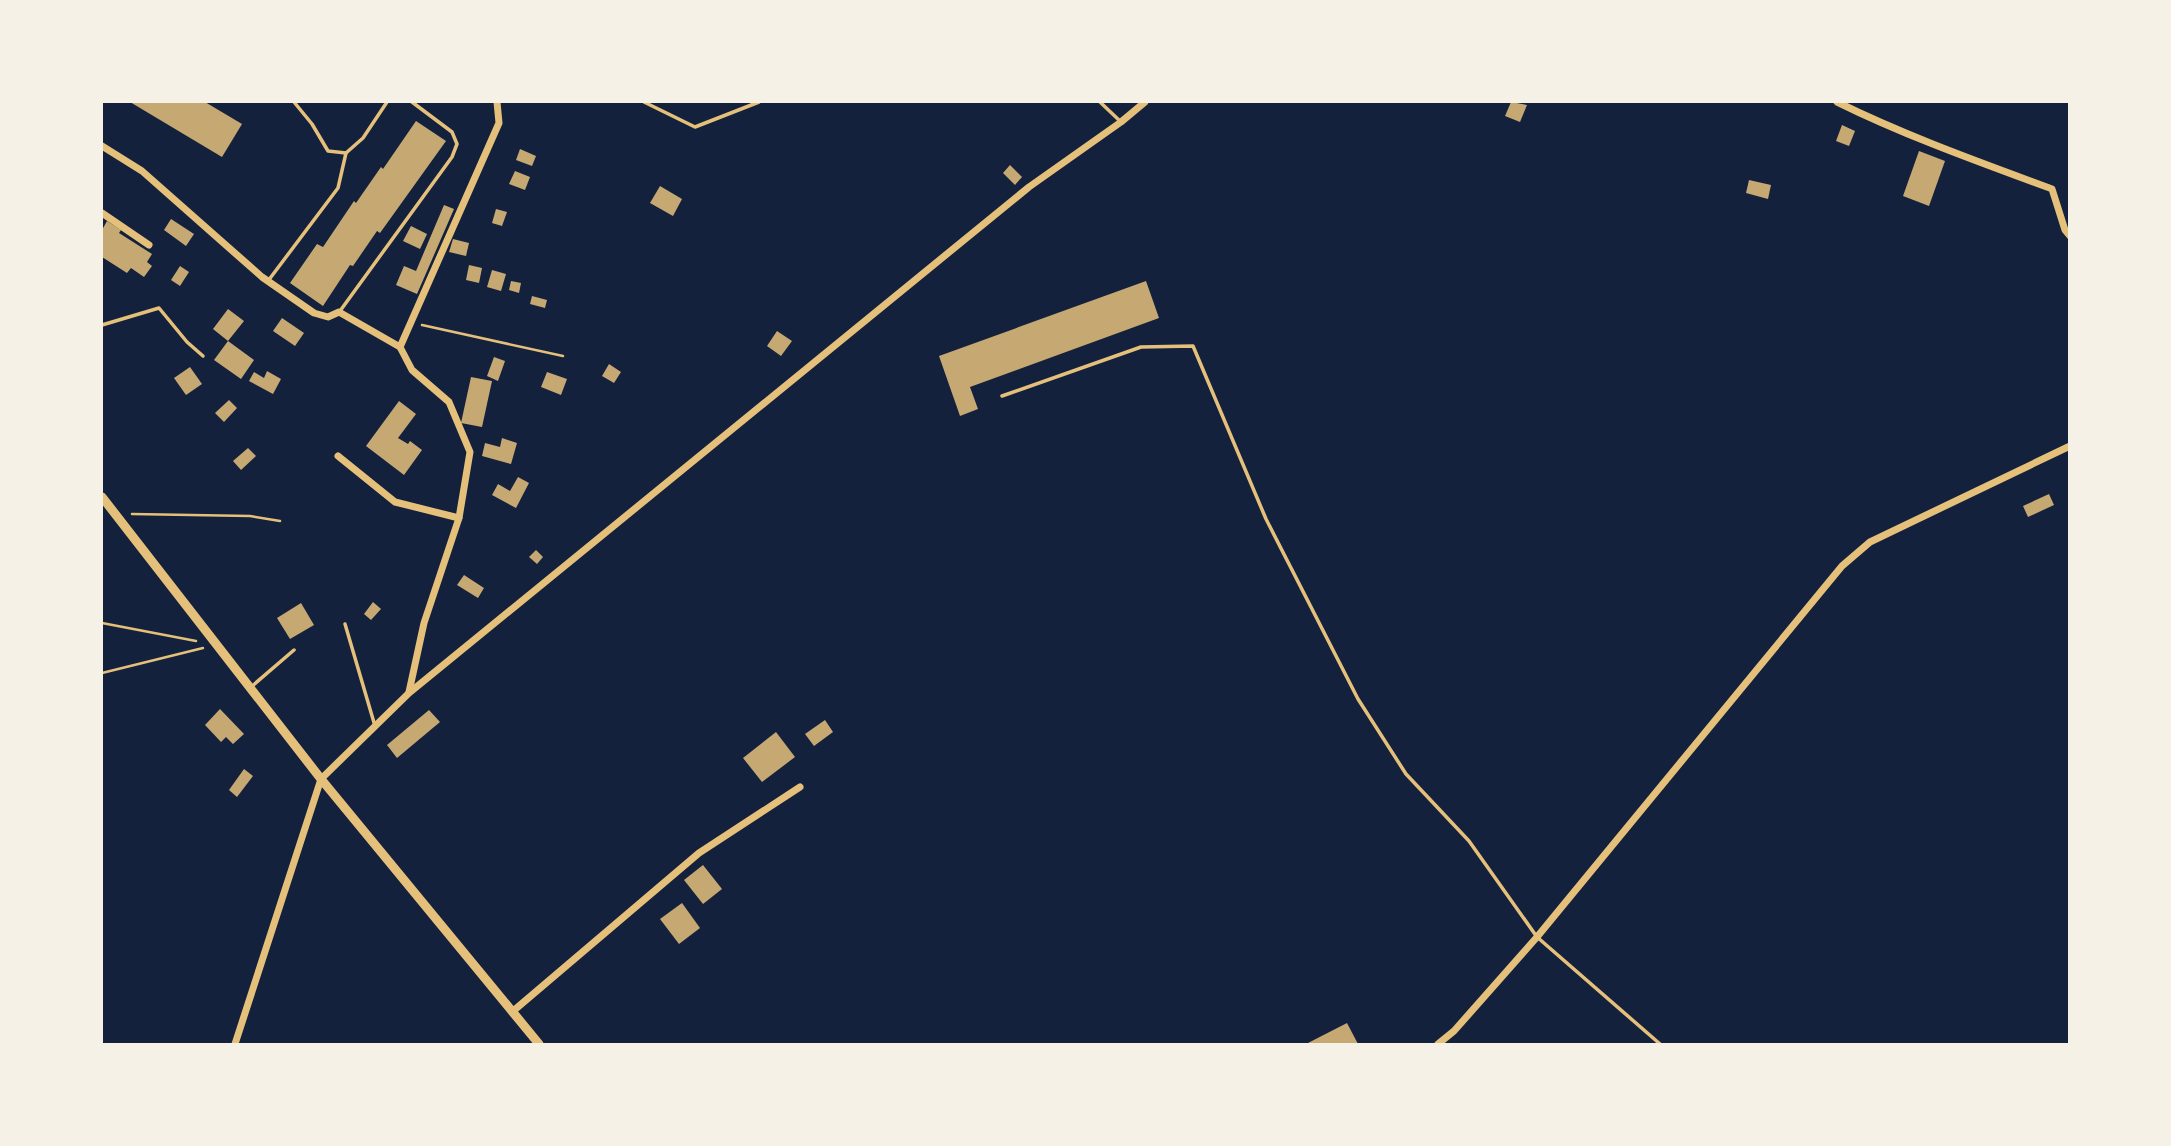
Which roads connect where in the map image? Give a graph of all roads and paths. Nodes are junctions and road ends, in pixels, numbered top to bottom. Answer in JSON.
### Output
{"nodes":[{"id":1,"x":294,"y":102,"type":"edge"},
{"id":2,"x":387,"y":102,"type":"edge"},
{"id":3,"x":412,"y":102,"type":"edge"},
{"id":4,"x":497,"y":102,"type":"edge"},
{"id":5,"x":644,"y":102,"type":"edge"},
{"id":6,"x":759,"y":102,"type":"edge"},
{"id":7,"x":1100,"y":102,"type":"edge"},
{"id":8,"x":1145,"y":102,"type":"edge"},
{"id":9,"x":1837,"y":102,"type":"edge"},
{"id":10,"x":1121,"y":122,"type":"junction"},
{"id":11,"x":102,"y":146,"type":"edge"},
{"id":12,"x":346,"y":153,"type":"junction"},
{"id":13,"x":102,"y":214,"type":"edge"},
{"id":14,"x":2070,"y":236,"type":"edge"},
{"id":15,"x":149,"y":245,"type":"dead end"},
{"id":16,"x":268,"y":281,"type":"junction"},
{"id":17,"x":339,"y":313,"type":"junction"},
{"id":18,"x":412,"y":322,"type":"junction"},
{"id":19,"x":102,"y":325,"type":"edge"},
{"id":20,"x":400,"y":347,"type":"junction"},
{"id":21,"x":203,"y":356,"type":"dead end"},
{"id":22,"x":562,"y":356,"type":"dead end"},
{"id":23,"x":1002,"y":396,"type":"dead end"},
{"id":24,"x":2070,"y":446,"type":"edge"},
{"id":25,"x":338,"y":456,"type":"dead end"},
{"id":26,"x":102,"y":497,"type":"edge"},
{"id":27,"x":115,"y":513,"type":"junction"},
{"id":28,"x":460,"y":519,"type":"junction"},
{"id":29,"x":280,"y":521,"type":"dead end"},
{"id":30,"x":102,"y":624,"type":"edge"},
{"id":31,"x":345,"y":624,"type":"dead end"},
{"id":32,"x":217,"y":645,"type":"junction"},
{"id":33,"x":294,"y":650,"type":"dead end"},
{"id":34,"x":102,"y":673,"type":"edge"},
{"id":35,"x":250,"y":688,"type":"junction"},
{"id":36,"x":409,"y":693,"type":"junction"},
{"id":37,"x":375,"y":726,"type":"junction"},
{"id":38,"x":321,"y":779,"type":"junction"},
{"id":39,"x":800,"y":787,"type":"dead end"},
{"id":40,"x":1537,"y":937,"type":"junction"},
{"id":41,"x":512,"y":1012,"type":"junction"},
{"id":42,"x":235,"y":1045,"type":"edge"},
{"id":43,"x":539,"y":1045,"type":"edge"},
{"id":44,"x":1438,"y":1045,"type":"edge"},
{"id":45,"x":1660,"y":1045,"type":"edge"}],
"edges":[{"from":1,"to":12,"type":"lane"},
{"from":2,"to":12,"type":"lane"},
{"from":3,"to":17,"type":"lane"},
{"from":4,"to":18,"type":"street"},
{"from":5,"to":6,"type":"lane"},
{"from":7,"to":10,"type":"lane"},
{"from":8,"to":10,"type":"street"},
{"from":9,"to":14,"type":"street"},
{"from":10,"to":36,"type":"street"},
{"from":11,"to":16,"type":"street"},
{"from":12,"to":16,"type":"lane"},
{"from":13,"to":15,"type":"street"},
{"from":16,"to":17,"type":"street"},
{"from":17,"to":20,"type":"street"},
{"from":18,"to":20,"type":"street"},
{"from":18,"to":22,"type":"path"},
{"from":19,"to":21,"type":"lane"},
{"from":20,"to":28,"type":"street"},
{"from":23,"to":40,"type":"lane"},
{"from":24,"to":40,"type":"street"},
{"from":25,"to":28,"type":"street"},
{"from":26,"to":27,"type":"street"},
{"from":27,"to":29,"type":"path"},
{"from":27,"to":32,"type":"street"},
{"from":28,"to":36,"type":"street"},
{"from":30,"to":32,"type":"path"},
{"from":31,"to":37,"type":"lane"},
{"from":32,"to":34,"type":"path"},
{"from":32,"to":35,"type":"street"},
{"from":33,"to":35,"type":"lane"},
{"from":35,"to":38,"type":"street"},
{"from":36,"to":37,"type":"street"},
{"from":37,"to":38,"type":"street"},
{"from":38,"to":41,"type":"street"},
{"from":38,"to":42,"type":"street"},
{"from":39,"to":41,"type":"street"},
{"from":40,"to":44,"type":"street"},
{"from":40,"to":45,"type":"lane"},
{"from":41,"to":43,"type":"street"}]}
